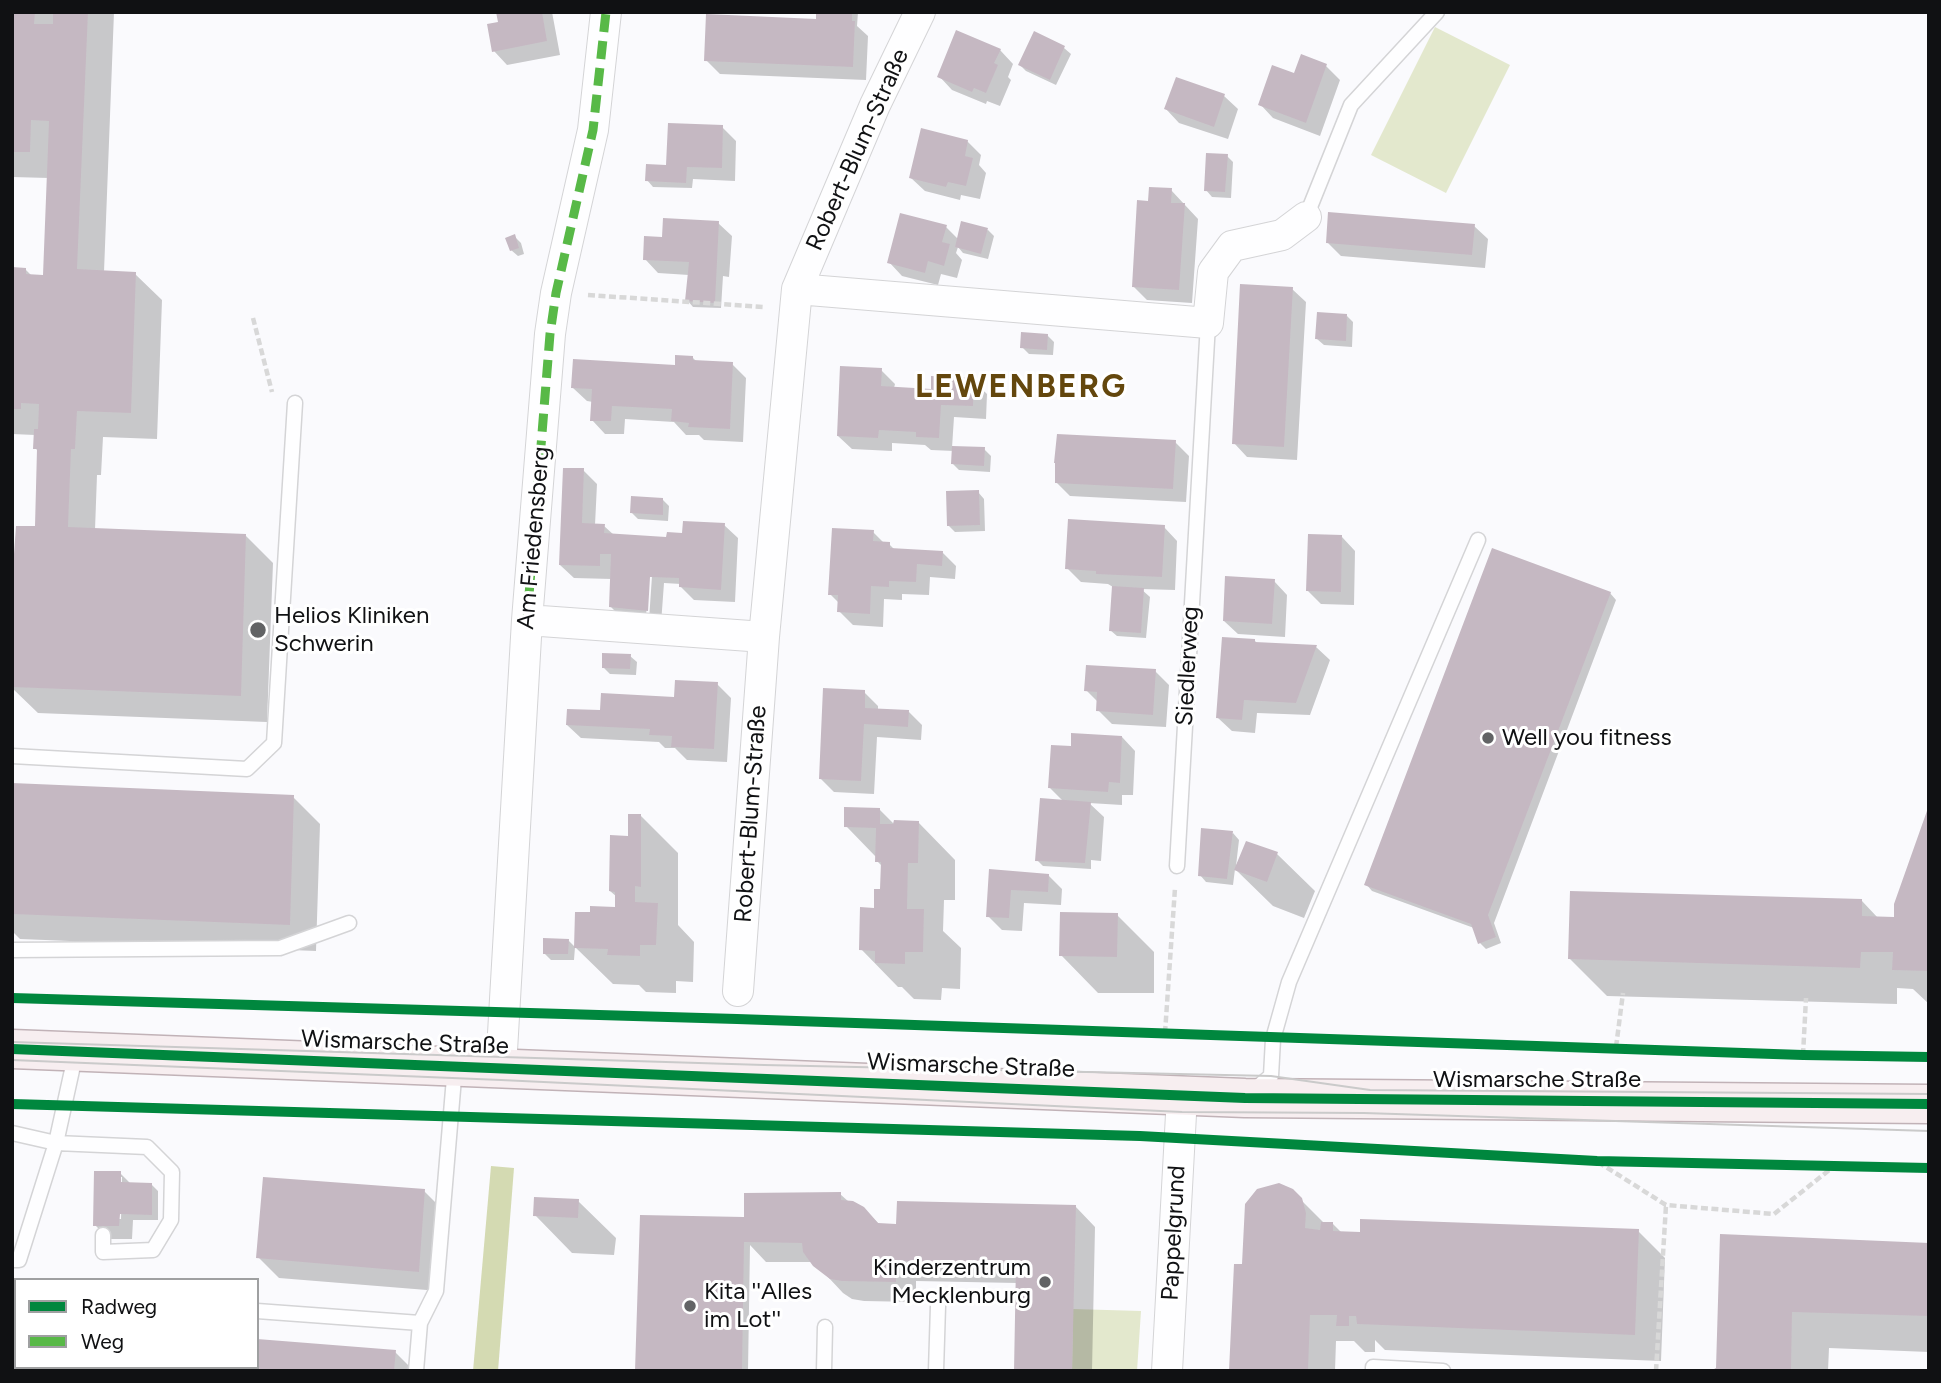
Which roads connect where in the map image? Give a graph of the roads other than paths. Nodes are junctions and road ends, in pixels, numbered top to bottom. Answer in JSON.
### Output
{"nodes":[{"id":1,"x":606,"y":12,"type":"edge"},
{"id":2,"x":920,"y":12,"type":"edge"},
{"id":3,"x":1437,"y":12,"type":"edge"},
{"id":4,"x":1306,"y":217,"type":"joint"},
{"id":5,"x":796,"y":299,"type":"junction"},
{"id":6,"x":1208,"y":323,"type":"junction"},
{"id":7,"x":295,"y":404,"type":"dead end"},
{"id":8,"x":1478,"y":540,"type":"dead end"},
{"id":9,"x":527,"y":620,"type":"junction"},
{"id":10,"x":764,"y":636,"type":"junction"},
{"id":11,"x":12,"y":756,"type":"edge"},
{"id":12,"x":1177,"y":866,"type":"road end"},
{"id":13,"x":349,"y":923,"type":"dead end"},
{"id":14,"x":12,"y":950,"type":"edge"},
{"id":15,"x":738,"y":991,"type":"dead end"},
{"id":16,"x":12,"y":1049,"type":"edge"},
{"id":17,"x":77,"y":1051,"type":"junction"},
{"id":18,"x":455,"y":1066,"type":"junction"},
{"id":19,"x":501,"y":1068,"type":"junction"},
{"id":20,"x":1182,"y":1096,"type":"junction"},
{"id":21,"x":1245,"y":1098,"type":"junction"},
{"id":22,"x":1929,"y":1104,"type":"edge"},
{"id":23,"x":12,"y":1133,"type":"edge"},
{"id":24,"x":56,"y":1143,"type":"junction"},
{"id":25,"x":103,"y":1235,"type":"dead end"},
{"id":26,"x":12,"y":1260,"type":"edge"},
{"id":27,"x":938,"y":1306,"type":"dead end"},
{"id":28,"x":259,"y":1311,"type":"edge"},
{"id":29,"x":420,"y":1323,"type":"junction"},
{"id":30,"x":825,"y":1326,"type":"dead end"},
{"id":31,"x":416,"y":1371,"type":"edge"},
{"id":32,"x":824,"y":1371,"type":"edge"},
{"id":33,"x":936,"y":1371,"type":"edge"},
{"id":34,"x":1167,"y":1371,"type":"edge"},
{"id":35,"x":1373,"y":1371,"type":"edge"},
{"id":36,"x":1443,"y":1371,"type":"edge"}],
"edges":[{"from":1,"to":9,"type":"street","name":"Am Friedensberg"},
{"from":2,"to":5,"type":"street","name":"Robert-Blum-Straße"},
{"from":3,"to":4,"type":"lane","name":"Siedlerweg"},
{"from":4,"to":6,"type":"street","name":"Siedlerweg"},
{"from":5,"to":6,"type":"street","name":"Robert-Blum-Straße"},
{"from":5,"to":10,"type":"street","name":"Robert-Blum-Straße"},
{"from":6,"to":12,"type":"lane","name":"Siedlerweg"},
{"from":7,"to":11,"type":"lane"},
{"from":8,"to":21,"type":"lane"},
{"from":9,"to":10,"type":"street"},
{"from":9,"to":19,"type":"street","name":"Am Friedensberg"},
{"from":10,"to":15,"type":"street","name":"Robert-Blum-Straße"},
{"from":13,"to":14,"type":"lane"},
{"from":16,"to":17,"type":"main road","name":"Wismarsche Straße"},
{"from":17,"to":18,"type":"main road","name":"Wismarsche Straße"},
{"from":17,"to":24,"type":"lane"},
{"from":18,"to":19,"type":"main road","name":"Wismarsche Straße"},
{"from":18,"to":29,"type":"lane"},
{"from":19,"to":20,"type":"main road","name":"Wismarsche Straße"},
{"from":20,"to":21,"type":"main road","name":"Wismarsche Straße"},
{"from":20,"to":34,"type":"street","name":"Pappelgrund"},
{"from":21,"to":22,"type":"main road","name":"Wismarsche Straße"},
{"from":23,"to":24,"type":"lane"},
{"from":24,"to":25,"type":"lane"},
{"from":24,"to":26,"type":"lane"},
{"from":27,"to":33,"type":"lane"},
{"from":28,"to":29,"type":"lane"},
{"from":29,"to":31,"type":"lane"},
{"from":30,"to":32,"type":"lane"},
{"from":35,"to":36,"type":"lane"}]}
